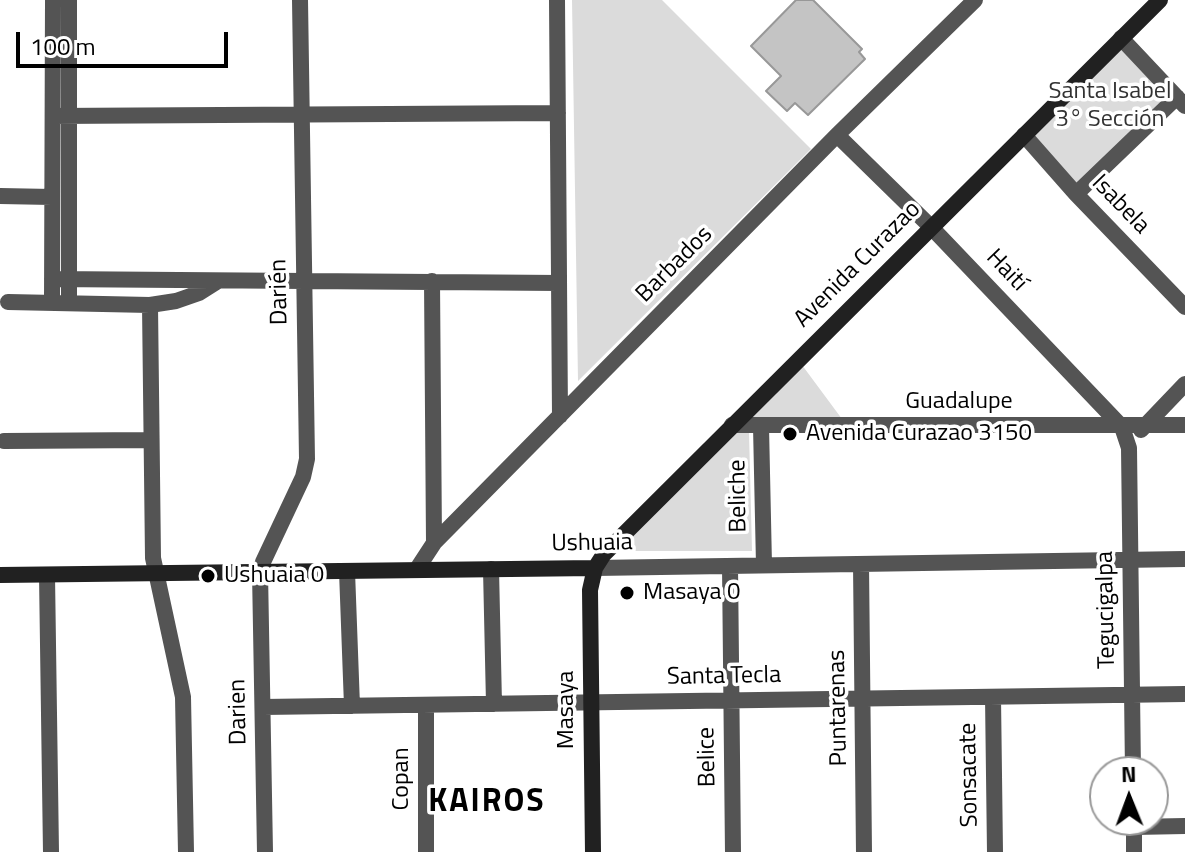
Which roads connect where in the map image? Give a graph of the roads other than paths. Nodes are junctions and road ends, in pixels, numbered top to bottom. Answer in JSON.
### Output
{"nodes":[{"id":1,"x":53,"y":0,"type":"edge"},
{"id":2,"x":69,"y":0,"type":"edge"},
{"id":3,"x":300,"y":0,"type":"edge"},
{"id":4,"x":557,"y":0,"type":"edge"},
{"id":5,"x":975,"y":0,"type":"edge"},
{"id":6,"x":1160,"y":0,"type":"edge"},
{"id":7,"x":1121,"y":38,"type":"junction"},
{"id":8,"x":1181,"y":102,"type":"edge"},
{"id":9,"x":558,"y":113,"type":"junction"},
{"id":10,"x":61,"y":116,"type":"junction"},
{"id":11,"x":300,"y":116,"type":"junction"},
{"id":12,"x":837,"y":135,"type":"junction"},
{"id":13,"x":1024,"y":135,"type":"junction"},
{"id":14,"x":1076,"y":194,"type":"junction"},
{"id":15,"x":0,"y":196,"type":"edge"},
{"id":16,"x":52,"y":197,"type":"junction"},
{"id":17,"x":931,"y":227,"type":"junction"},
{"id":18,"x":60,"y":279,"type":"junction"},
{"id":19,"x":220,"y":280,"type":"junction"},
{"id":20,"x":303,"y":281,"type":"junction"},
{"id":21,"x":432,"y":281,"type":"junction"},
{"id":22,"x":559,"y":283,"type":"junction"},
{"id":23,"x":8,"y":302,"type":"dead end"},
{"id":24,"x":61,"y":302,"type":"junction"},
{"id":25,"x":150,"y":305,"type":"junction"},
{"id":26,"x":1185,"y":307,"type":"edge"},
{"id":27,"x":1185,"y":384,"type":"edge"},
{"id":28,"x":560,"y":416,"type":"junction"},
{"id":29,"x":732,"y":425,"type":"junction"},
{"id":30,"x":1185,"y":425,"type":"edge"},
{"id":31,"x":761,"y":426,"type":"junction"},
{"id":32,"x":1143,"y":426,"type":"junction"},
{"id":33,"x":1122,"y":427,"type":"junction"},
{"id":34,"x":151,"y":440,"type":"junction"},
{"id":35,"x":4,"y":441,"type":"dead end"},
{"id":36,"x":1129,"y":448,"type":"junction"},
{"id":37,"x":434,"y":543,"type":"junction"},
{"id":38,"x":1130,"y":559,"type":"junction"},
{"id":39,"x":1185,"y":559,"type":"edge"},
{"id":40,"x":861,"y":564,"type":"junction"},
{"id":41,"x":764,"y":565,"type":"junction"},
{"id":42,"x":730,"y":566,"type":"junction"},
{"id":43,"x":595,"y":568,"type":"junction"},
{"id":44,"x":417,"y":569,"type":"junction"},
{"id":45,"x":491,"y":569,"type":"junction"},
{"id":46,"x":347,"y":571,"type":"junction"},
{"id":47,"x":155,"y":572,"type":"junction"},
{"id":48,"x":260,"y":572,"type":"junction"},
{"id":49,"x":0,"y":575,"type":"edge"},
{"id":50,"x":47,"y":575,"type":"junction"},
{"id":51,"x":1185,"y":694,"type":"edge"},
{"id":52,"x":1132,"y":695,"type":"junction"},
{"id":53,"x":993,"y":697,"type":"junction"},
{"id":54,"x":863,"y":699,"type":"junction"},
{"id":55,"x":731,"y":701,"type":"junction"},
{"id":56,"x":590,"y":703,"type":"junction"},
{"id":57,"x":494,"y":704,"type":"junction"},
{"id":58,"x":426,"y":705,"type":"junction"},
{"id":59,"x":352,"y":706,"type":"junction"},
{"id":60,"x":263,"y":707,"type":"junction"},
{"id":61,"x":1133,"y":756,"type":"edge"},
{"id":62,"x":51,"y":852,"type":"edge"},
{"id":63,"x":186,"y":852,"type":"edge"},
{"id":64,"x":265,"y":852,"type":"edge"},
{"id":65,"x":426,"y":852,"type":"edge"},
{"id":66,"x":593,"y":852,"type":"edge"},
{"id":67,"x":733,"y":852,"type":"edge"},
{"id":68,"x":864,"y":852,"type":"edge"},
{"id":69,"x":995,"y":852,"type":"edge"}],
"edges":[{"from":1,"to":10,"type":"street"},
{"from":2,"to":10,"type":"street"},
{"from":3,"to":11,"type":"street","name":"Darién"},
{"from":4,"to":9,"type":"street"},
{"from":5,"to":12,"type":"street","name":"Barbados"},
{"from":6,"to":7,"type":"street","name":"Avenida Curazao"},
{"from":7,"to":8,"type":"street"},
{"from":7,"to":13,"type":"street","name":"Avenida Curazao"},
{"from":8,"to":14,"type":"street"},
{"from":9,"to":11,"type":"street"},
{"from":9,"to":22,"type":"street"},
{"from":10,"to":11,"type":"street"},
{"from":10,"to":16,"type":"street"},
{"from":10,"to":18,"type":"street"},
{"from":11,"to":20,"type":"street","name":"Darién"},
{"from":12,"to":17,"type":"street","name":"Haití"},
{"from":12,"to":28,"type":"street","name":"Barbados"},
{"from":13,"to":14,"type":"street","name":"Isabela"},
{"from":13,"to":17,"type":"street","name":"Avenida Curazao"},
{"from":14,"to":26,"type":"street","name":"Isabela"},
{"from":15,"to":16,"type":"street"},
{"from":16,"to":18,"type":"street"},
{"from":17,"to":29,"type":"street","name":"Avenida Curazao"},
{"from":17,"to":33,"type":"street","name":"Haití"},
{"from":18,"to":19,"type":"street"},
{"from":18,"to":24,"type":"street"},
{"from":19,"to":20,"type":"street"},
{"from":19,"to":25,"type":"street"},
{"from":20,"to":21,"type":"street"},
{"from":20,"to":48,"type":"street","name":"Darién"},
{"from":21,"to":22,"type":"street"},
{"from":21,"to":37,"type":"street"},
{"from":22,"to":28,"type":"street"},
{"from":23,"to":24,"type":"street"},
{"from":24,"to":25,"type":"street"},
{"from":25,"to":34,"type":"street"},
{"from":27,"to":32,"type":"street"},
{"from":28,"to":37,"type":"street","name":"Barbados"},
{"from":29,"to":31,"type":"street","name":"Guadalupe"},
{"from":29,"to":43,"type":"street","name":"Avenida Curazao"},
{"from":30,"to":32,"type":"street","name":"Guadalupe"},
{"from":31,"to":33,"type":"street","name":"Guadalupe"},
{"from":31,"to":41,"type":"street","name":"Beliche"},
{"from":32,"to":33,"type":"street","name":"Guadalupe"},
{"from":32,"to":36,"type":"street"},
{"from":33,"to":36,"type":"street","name":"Haití"},
{"from":34,"to":35,"type":"street"},
{"from":34,"to":47,"type":"street"},
{"from":36,"to":38,"type":"street","name":"Tegucigalpa"},
{"from":37,"to":44,"type":"street","name":"Barbados"},
{"from":38,"to":39,"type":"street","name":"Ushuaia"},
{"from":38,"to":40,"type":"street","name":"Ushuaia"},
{"from":38,"to":52,"type":"street","name":"Tegucigalpa"},
{"from":40,"to":41,"type":"street","name":"Ushuaia"},
{"from":40,"to":54,"type":"street","name":"Puntarenas"},
{"from":41,"to":42,"type":"street","name":"Ushuaia"},
{"from":42,"to":43,"type":"street","name":"Ushuaia"},
{"from":42,"to":55,"type":"street","name":"Belice"},
{"from":43,"to":45,"type":"street","name":"Ushuaia"},
{"from":43,"to":56,"type":"street","name":"Masaya"},
{"from":44,"to":45,"type":"street","name":"Ushuaia"},
{"from":44,"to":46,"type":"street","name":"Ushuaia"},
{"from":45,"to":57,"type":"street"},
{"from":46,"to":48,"type":"street","name":"Ushuaia"},
{"from":46,"to":59,"type":"street"},
{"from":47,"to":48,"type":"street","name":"Ushuaia"},
{"from":47,"to":50,"type":"street","name":"Ushuaia"},
{"from":47,"to":63,"type":"street"},
{"from":48,"to":60,"type":"street","name":"Darien"},
{"from":49,"to":50,"type":"street","name":"Ushuaia"},
{"from":50,"to":62,"type":"street"},
{"from":51,"to":52,"type":"street","name":"Santa Tecla"},
{"from":52,"to":53,"type":"street","name":"Santa Tecla"},
{"from":52,"to":61,"type":"street","name":"Tegucigalpa"},
{"from":53,"to":54,"type":"street","name":"Santa Tecla"},
{"from":53,"to":69,"type":"street","name":"Sonsacate"},
{"from":54,"to":55,"type":"street","name":"Santa Tecla"},
{"from":54,"to":68,"type":"street","name":"Puntarenas"},
{"from":55,"to":56,"type":"street","name":"Santa Tecla"},
{"from":55,"to":67,"type":"street","name":"Belice"},
{"from":56,"to":57,"type":"street","name":"Santa Tecla"},
{"from":56,"to":66,"type":"street","name":"Masaya"},
{"from":57,"to":58,"type":"street","name":"Santa Tecla"},
{"from":58,"to":59,"type":"street","name":"Santa Tecla"},
{"from":58,"to":65,"type":"street","name":"Copan"},
{"from":59,"to":60,"type":"street","name":"Santa Tecla"},
{"from":60,"to":64,"type":"street","name":"Darien"}]}
